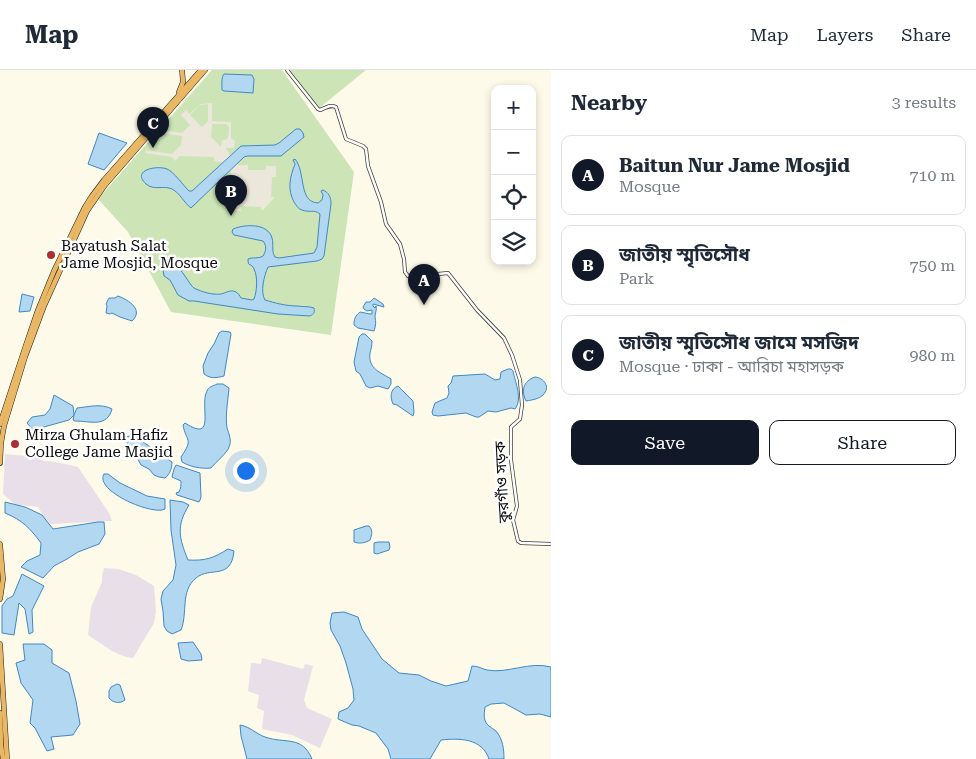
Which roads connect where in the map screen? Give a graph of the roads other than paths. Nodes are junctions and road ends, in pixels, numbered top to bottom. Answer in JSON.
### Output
{"nodes":[{"id":1,"x":182,"y":70,"type":"edge"},
{"id":2,"x":209,"y":70,"type":"edge"},
{"id":3,"x":287,"y":70,"type":"edge"},
{"id":4,"x":200,"y":71,"type":"edge"},
{"id":5,"x":168,"y":108,"type":"junction"},
{"id":6,"x":127,"y":159,"type":"junction"},
{"id":7,"x":0,"y":424,"type":"edge"},
{"id":8,"x":0,"y":463,"type":"edge"},
{"id":9,"x":0,"y":544,"type":"edge"},
{"id":10,"x":551,"y":544,"type":"edge"},
{"id":11,"x":1,"y":571,"type":"edge"},
{"id":12,"x":0,"y":591,"type":"edge"},
{"id":13,"x":1,"y":595,"type":"edge"},
{"id":14,"x":0,"y":599,"type":"edge"},
{"id":15,"x":0,"y":644,"type":"edge"},
{"id":16,"x":0,"y":713,"type":"edge"},
{"id":17,"x":5,"y":759,"type":"edge"}],
"edges":[{"from":1,"to":5,"type":"highway"},
{"from":2,"to":6,"type":"highway"},
{"from":3,"to":10,"type":"street","name":"কুরগাঁও সড়ক"},
{"from":4,"to":5,"type":"highway"},
{"from":4,"to":6,"type":"highway"},
{"from":5,"to":7,"type":"highway"},
{"from":6,"to":8,"type":"highway"},
{"from":9,"to":11,"type":"highway"},
{"from":11,"to":13,"type":"highway"},
{"from":12,"to":13,"type":"highway"},
{"from":13,"to":14,"type":"highway"},
{"from":15,"to":17,"type":"highway"},
{"from":16,"to":17,"type":"highway"}]}
